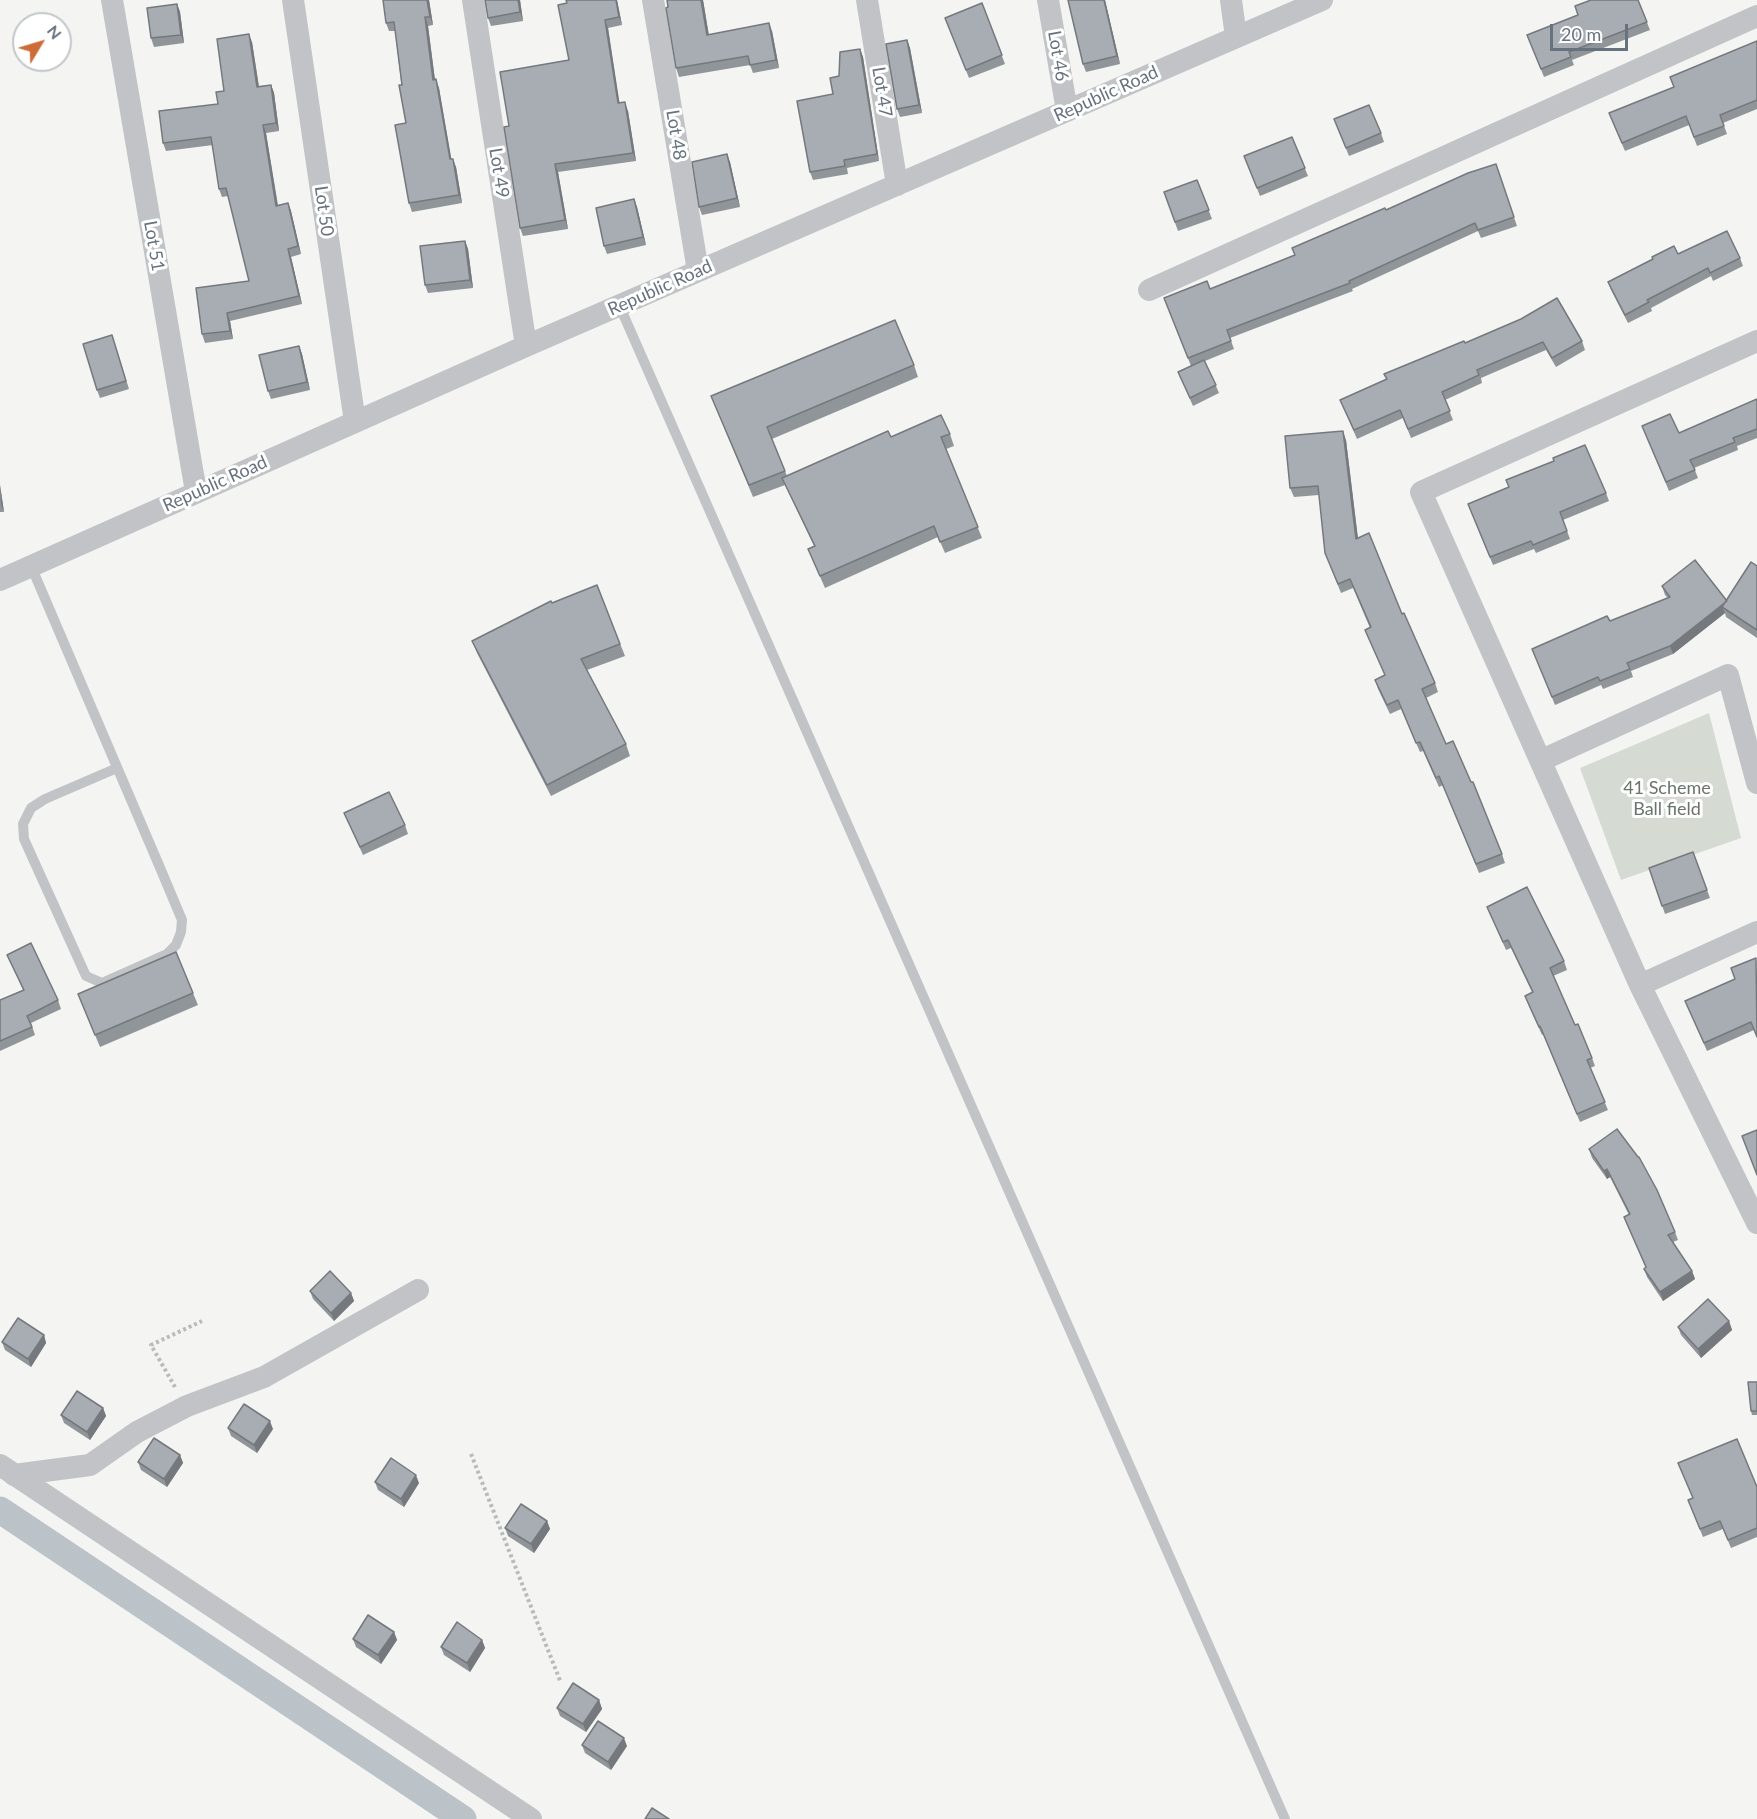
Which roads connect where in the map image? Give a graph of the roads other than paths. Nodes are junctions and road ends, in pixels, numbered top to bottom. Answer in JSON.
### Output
{"nodes":[{"id":1,"x":112,"y":0,"type":"edge"},
{"id":2,"x":293,"y":0,"type":"edge"},
{"id":3,"x":473,"y":0,"type":"edge"},
{"id":4,"x":653,"y":0,"type":"edge"},
{"id":5,"x":867,"y":0,"type":"edge"},
{"id":6,"x":1048,"y":0,"type":"edge"},
{"id":7,"x":1231,"y":0,"type":"edge"},
{"id":8,"x":1322,"y":0,"type":"edge"},
{"id":9,"x":1757,"y":16,"type":"edge"},
{"id":10,"x":1236,"y":37,"type":"junction"},
{"id":11,"x":1067,"y":111,"type":"junction"},
{"id":12,"x":897,"y":185,"type":"junction"},
{"id":13,"x":698,"y":271,"type":"junction"},
{"id":14,"x":1149,"y":290,"type":"dead end"},
{"id":15,"x":620,"y":307,"type":"junction"},
{"id":16,"x":1757,"y":341,"type":"edge"},
{"id":17,"x":526,"y":346,"type":"junction"},
{"id":18,"x":355,"y":422,"type":"junction"},
{"id":19,"x":196,"y":492,"type":"junction"},
{"id":20,"x":31,"y":566,"type":"junction"},
{"id":21,"x":0,"y":580,"type":"edge"},
{"id":22,"x":1542,"y":760,"type":"junction"},
{"id":23,"x":117,"y":768,"type":"junction"},
{"id":24,"x":1756,"y":779,"type":"edge"},
{"id":25,"x":1757,"y":932,"type":"edge"},
{"id":26,"x":1640,"y":985,"type":"junction"},
{"id":27,"x":1757,"y":1223,"type":"edge"},
{"id":28,"x":418,"y":1290,"type":"dead end"},
{"id":29,"x":7,"y":1470,"type":"edge"},
{"id":30,"x":531,"y":1819,"type":"edge"},
{"id":31,"x":1285,"y":1819,"type":"edge"}],
"edges":[{"from":1,"to":19,"type":"street","name":"Lot 51"},
{"from":2,"to":18,"type":"street","name":"Lot 50"},
{"from":3,"to":17,"type":"street","name":"Lot 49"},
{"from":4,"to":13,"type":"street","name":"Lot 48"},
{"from":5,"to":12,"type":"street","name":"Lot 47"},
{"from":6,"to":11,"type":"street","name":"Lot 46"},
{"from":7,"to":10,"type":"street"},
{"from":8,"to":10,"type":"street","name":"Republic Road"},
{"from":9,"to":14,"type":"street"},
{"from":10,"to":11,"type":"street","name":"Republic Road"},
{"from":11,"to":12,"type":"street","name":"Republic Road"},
{"from":12,"to":13,"type":"street","name":"Republic Road"},
{"from":13,"to":15,"type":"street","name":"Republic Road"},
{"from":15,"to":17,"type":"street","name":"Republic Road"},
{"from":15,"to":31,"type":"lane"},
{"from":16,"to":22,"type":"street"},
{"from":17,"to":18,"type":"street","name":"Republic Road"},
{"from":18,"to":19,"type":"street","name":"Republic Road"},
{"from":19,"to":20,"type":"street","name":"Republic Road"},
{"from":20,"to":21,"type":"street","name":"Republic Road"},
{"from":20,"to":23,"type":"lane"},
{"from":22,"to":24,"type":"street"},
{"from":22,"to":26,"type":"street"},
{"from":23,"to":23,"type":"lane"},
{"from":25,"to":26,"type":"street"},
{"from":26,"to":27,"type":"street"},
{"from":28,"to":29,"type":"street"},
{"from":29,"to":30,"type":"street"}]}
